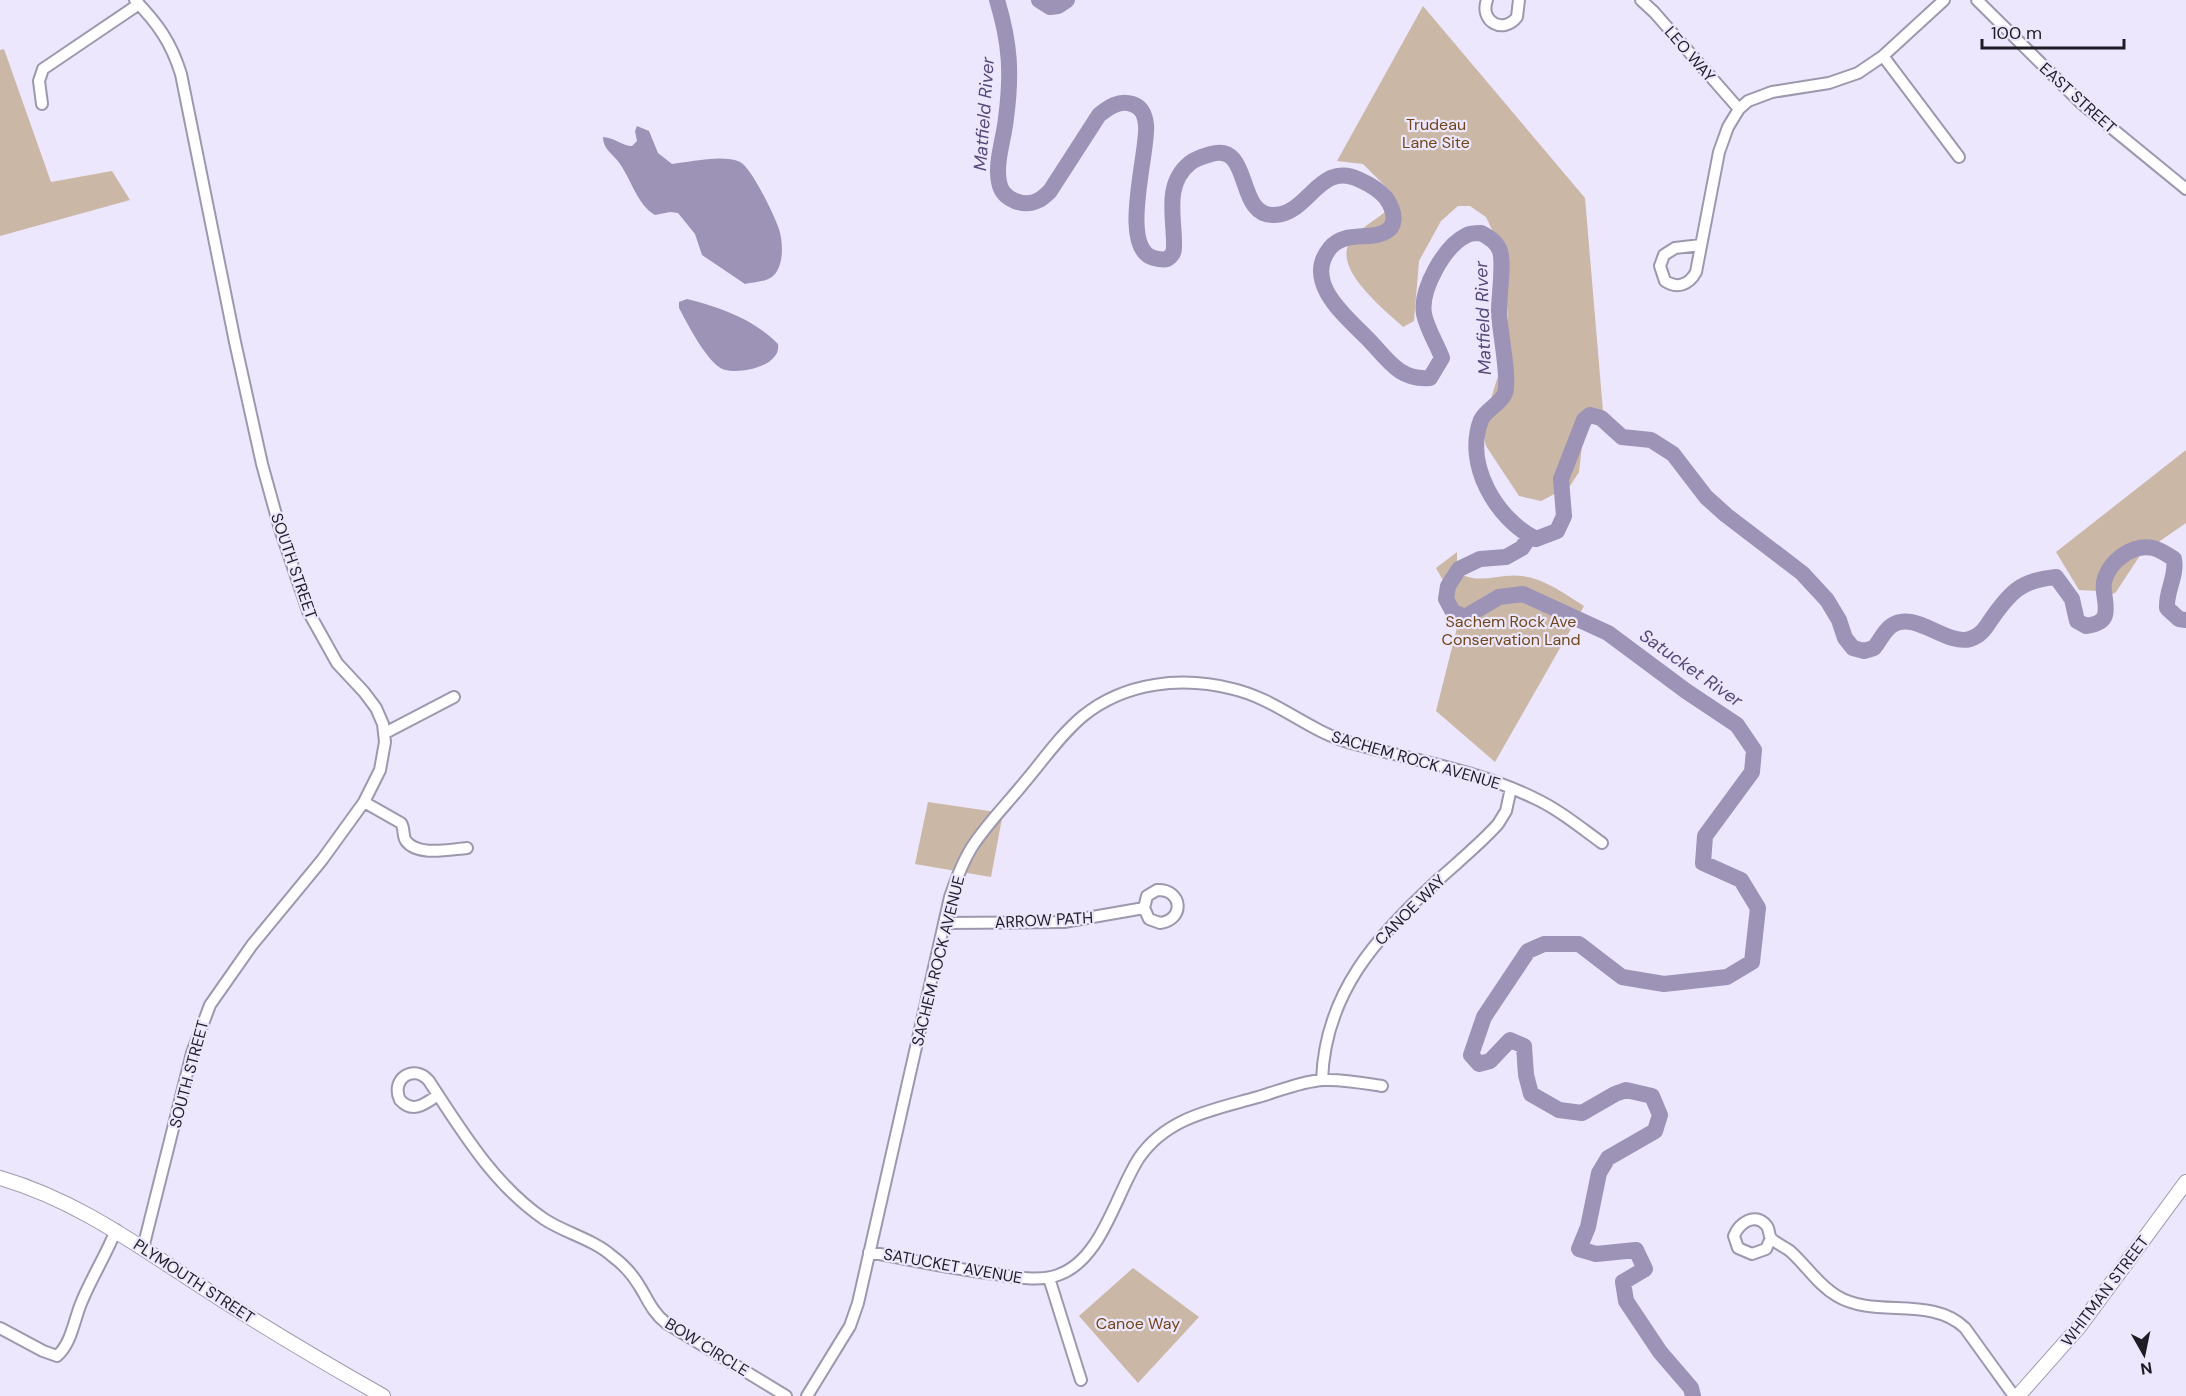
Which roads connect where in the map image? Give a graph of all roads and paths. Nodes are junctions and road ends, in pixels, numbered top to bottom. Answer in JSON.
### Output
{"nodes":[{"id":1,"x":1487,"y":0,"type":"edge"},
{"id":2,"x":1519,"y":0,"type":"edge"},
{"id":3,"x":1641,"y":0,"type":"edge"},
{"id":4,"x":1944,"y":0,"type":"edge"},
{"id":5,"x":1977,"y":0,"type":"edge"},
{"id":6,"x":137,"y":2,"type":"edge"},
{"id":7,"x":1883,"y":56,"type":"junction"},
{"id":8,"x":42,"y":104,"type":"dead end"},
{"id":9,"x":1738,"y":108,"type":"junction"},
{"id":10,"x":1959,"y":157,"type":"dead end"},
{"id":11,"x":2186,"y":189,"type":"edge"},
{"id":12,"x":1701,"y":245,"type":"junction"},
{"id":13,"x":454,"y":697,"type":"dead end"},
{"id":14,"x":385,"y":733,"type":"junction"},
{"id":15,"x":1511,"y":788,"type":"junction"},
{"id":16,"x":364,"y":802,"type":"junction"},
{"id":17,"x":1602,"y":843,"type":"dead end"},
{"id":18,"x":467,"y":848,"type":"dead end"},
{"id":19,"x":1144,"y":908,"type":"dead end"},
{"id":20,"x":944,"y":923,"type":"junction"},
{"id":21,"x":1322,"y":1080,"type":"junction"},
{"id":22,"x":1382,"y":1086,"type":"dead end"},
{"id":23,"x":438,"y":1095,"type":"dead end"},
{"id":24,"x":0,"y":1178,"type":"edge"},
{"id":25,"x":2186,"y":1182,"type":"edge"},
{"id":26,"x":116,"y":1230,"type":"junction"},
{"id":27,"x":1771,"y":1238,"type":"dead end"},
{"id":28,"x":143,"y":1248,"type":"junction"},
{"id":29,"x":869,"y":1252,"type":"junction"},
{"id":30,"x":1049,"y":1278,"type":"junction"},
{"id":31,"x":0,"y":1328,"type":"edge"},
{"id":32,"x":1080,"y":1380,"type":"dead end"},
{"id":33,"x":383,"y":1396,"type":"edge"},
{"id":34,"x":786,"y":1396,"type":"edge"},
{"id":35,"x":807,"y":1396,"type":"edge"},
{"id":36,"x":2017,"y":1396,"type":"edge"}],
"edges":[{"from":1,"to":2,"type":"street"},
{"from":3,"to":9,"type":"street","name":"LEO WAY"},
{"from":4,"to":7,"type":"street"},
{"from":5,"to":11,"type":"street","name":"EAST STREET"},
{"from":6,"to":8,"type":"street"},
{"from":6,"to":14,"type":"street","name":"SOUTH STREET"},
{"from":7,"to":9,"type":"street"},
{"from":7,"to":10,"type":"street"},
{"from":9,"to":12,"type":"street"},
{"from":12,"to":12,"type":"street"},
{"from":13,"to":14,"type":"street"},
{"from":14,"to":16,"type":"street","name":"SOUTH STREET"},
{"from":15,"to":17,"type":"street","name":"SACHEM ROCK AVENUE"},
{"from":15,"to":20,"type":"street","name":"SACHEM ROCK AVENUE"},
{"from":15,"to":21,"type":"street","name":"CANOE WAY"},
{"from":16,"to":18,"type":"street"},
{"from":16,"to":28,"type":"street","name":"SOUTH STREET"},
{"from":19,"to":20,"type":"street","name":"ARROW PATH"},
{"from":20,"to":29,"type":"street","name":"SACHEM ROCK AVENUE"},
{"from":21,"to":22,"type":"street","name":"SATUCKET AVENUE"},
{"from":21,"to":30,"type":"street","name":"SATUCKET AVENUE"},
{"from":23,"to":34,"type":"street","name":"BOW CIRCLE"},
{"from":24,"to":26,"type":"main road","name":"PLYMOUTH STREET"},
{"from":25,"to":36,"type":"main road","name":"WHITMAN STREET"},
{"from":26,"to":28,"type":"main road","name":"PLYMOUTH STREET"},
{"from":26,"to":31,"type":"street"},
{"from":27,"to":36,"type":"street"},
{"from":28,"to":33,"type":"main road","name":"PLYMOUTH STREET"},
{"from":29,"to":30,"type":"street","name":"SATUCKET AVENUE"},
{"from":29,"to":35,"type":"street","name":"SACHEM ROCK AVENUE"},
{"from":30,"to":32,"type":"street"}]}
